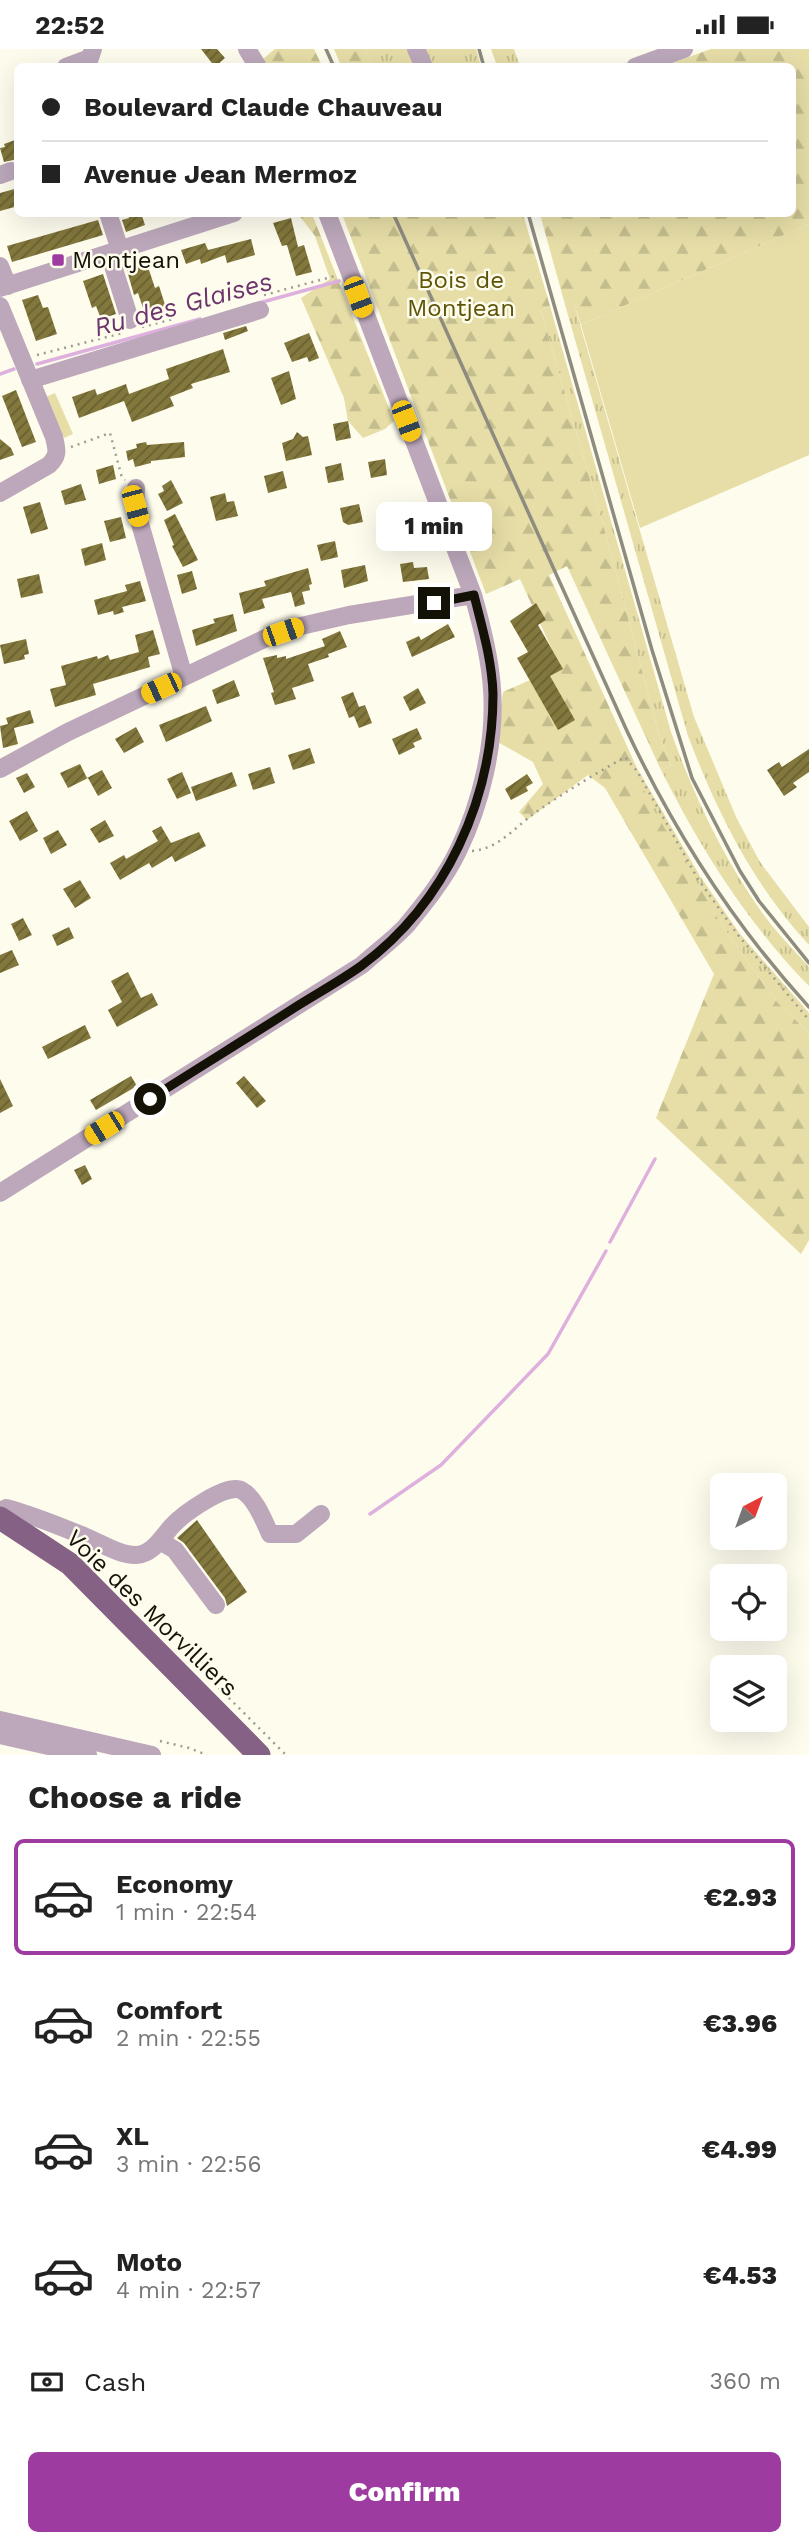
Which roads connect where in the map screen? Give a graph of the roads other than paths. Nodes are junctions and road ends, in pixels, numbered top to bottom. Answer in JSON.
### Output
{"nodes":[{"id":1,"x":93,"y":49,"type":"edge"},
{"id":2,"x":684,"y":49,"type":"edge"},
{"id":3,"x":77,"y":63,"type":"edge"},
{"id":4,"x":646,"y":63,"type":"edge"},
{"id":5,"x":108,"y":217,"type":"edge"},
{"id":6,"x":222,"y":217,"type":"edge"},
{"id":7,"x":328,"y":217,"type":"edge"},
{"id":8,"x":115,"y":252,"type":"junction"},
{"id":9,"x":0,"y":266,"type":"edge"},
{"id":10,"x":4,"y":287,"type":"edge"},
{"id":11,"x":262,"y":302,"type":"road end"},
{"id":12,"x":0,"y":306,"type":"edge"},
{"id":13,"x":128,"y":328,"type":"road end"},
{"id":14,"x":30,"y":380,"type":"junction"},
{"id":15,"x":136,"y":488,"type":"road end"},
{"id":16,"x":0,"y":493,"type":"edge"},
{"id":17,"x":474,"y":595,"type":"junction"},
{"id":18,"x":184,"y":677,"type":"junction"},
{"id":19,"x":0,"y":769,"type":"edge"},
{"id":20,"x":0,"y":1193,"type":"edge"},
{"id":21,"x":321,"y":1514,"type":"dead end"},
{"id":22,"x":0,"y":1515,"type":"edge"},
{"id":23,"x":160,"y":1541,"type":"junction"},
{"id":24,"x":216,"y":1605,"type":"dead end"},
{"id":25,"x":0,"y":1720,"type":"edge"},
{"id":26,"x":0,"y":1735,"type":"edge"},
{"id":27,"x":79,"y":1754,"type":"edge"},
{"id":28,"x":152,"y":1755,"type":"edge"},
{"id":29,"x":260,"y":1755,"type":"edge"}],
"edges":[{"from":1,"to":3,"type":"street"},
{"from":2,"to":4,"type":"street"},
{"from":5,"to":8,"type":"street"},
{"from":6,"to":8,"type":"street"},
{"from":7,"to":17,"type":"street"},
{"from":8,"to":10,"type":"street"},
{"from":8,"to":13,"type":"street"},
{"from":9,"to":10,"type":"street"},
{"from":11,"to":14,"type":"street"},
{"from":12,"to":14,"type":"street"},
{"from":14,"to":16,"type":"street"},
{"from":15,"to":18,"type":"street"},
{"from":17,"to":18,"type":"street"},
{"from":17,"to":20,"type":"street"},
{"from":18,"to":19,"type":"street"},
{"from":21,"to":23,"type":"street"},
{"from":22,"to":23,"type":"street"},
{"from":22,"to":29,"type":"main road","name":"Voie des Morvilliers"},
{"from":23,"to":24,"type":"street"},
{"from":25,"to":28,"type":"street"},
{"from":26,"to":27,"type":"street"}]}
